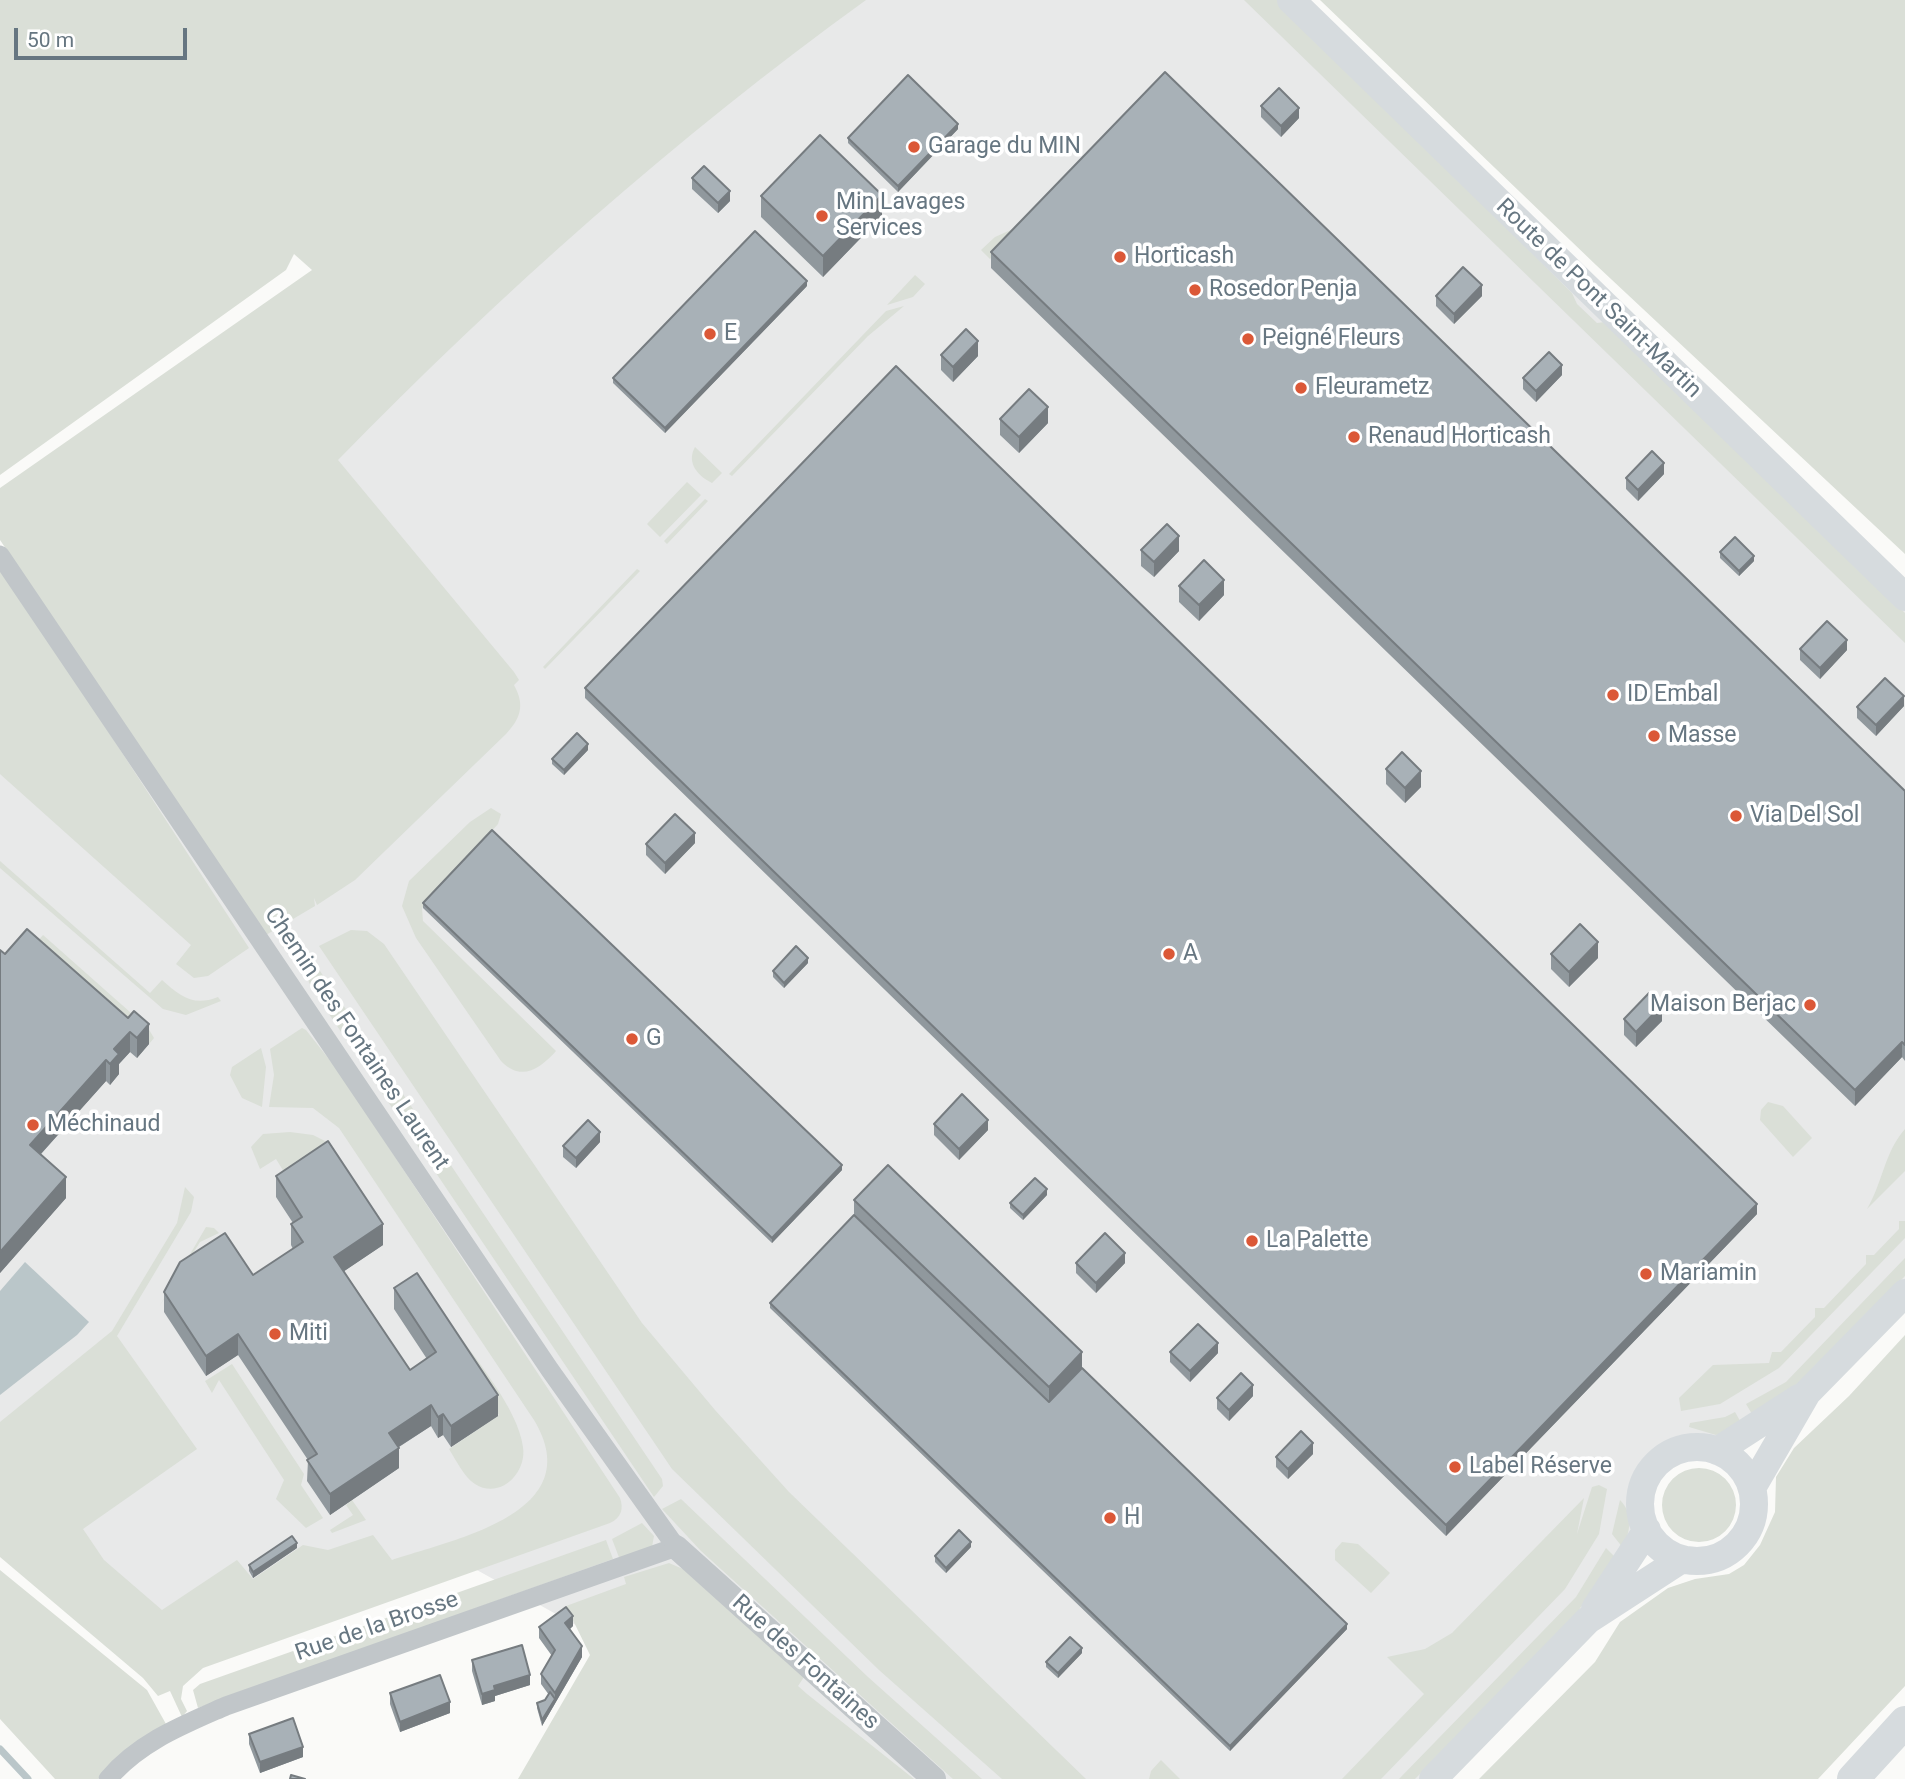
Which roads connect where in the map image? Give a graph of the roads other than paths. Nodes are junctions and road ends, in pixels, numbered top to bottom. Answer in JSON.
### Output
{"nodes":[{"id":1,"x":1291,"y":0,"type":"edge"},
{"id":2,"x":0,"y":555,"type":"edge"},
{"id":3,"x":1905,"y":597,"type":"edge"},
{"id":4,"x":1905,"y":1293,"type":"edge"},
{"id":5,"x":1807,"y":1393,"type":"junction"},
{"id":6,"x":1717,"y":1451,"type":"junction"},
{"id":7,"x":1752,"y":1488,"type":"junction"},
{"id":8,"x":1647,"y":1530,"type":"junction"},
{"id":9,"x":676,"y":1547,"type":"junction"},
{"id":10,"x":1682,"y":1559,"type":"junction"},
{"id":11,"x":1588,"y":1620,"type":"junction"},
{"id":12,"x":1905,"y":1722,"type":"edge"},
{"id":13,"x":108,"y":1779,"type":"edge"},
{"id":14,"x":934,"y":1779,"type":"edge"},
{"id":15,"x":1433,"y":1779,"type":"edge"},
{"id":16,"x":1853,"y":1779,"type":"edge"}],
"edges":[{"from":1,"to":3,"type":"main road","name":"Route de Pont Saint-Martin"},
{"from":2,"to":9,"type":"street","name":"Chemin des Fontaines Laurent"},
{"from":4,"to":5,"type":"main road"},
{"from":5,"to":6,"type":"main road"},
{"from":5,"to":7,"type":"main road"},
{"from":6,"to":7,"type":"main road"},
{"from":6,"to":8,"type":"main road"},
{"from":7,"to":10,"type":"main road"},
{"from":8,"to":10,"type":"main road"},
{"from":8,"to":11,"type":"main road"},
{"from":9,"to":13,"type":"street","name":"Rue de la Brosse"},
{"from":9,"to":14,"type":"street","name":"Rue des Fontaines"},
{"from":10,"to":11,"type":"main road"},
{"from":11,"to":15,"type":"main road"},
{"from":12,"to":16,"type":"highway"}]}
